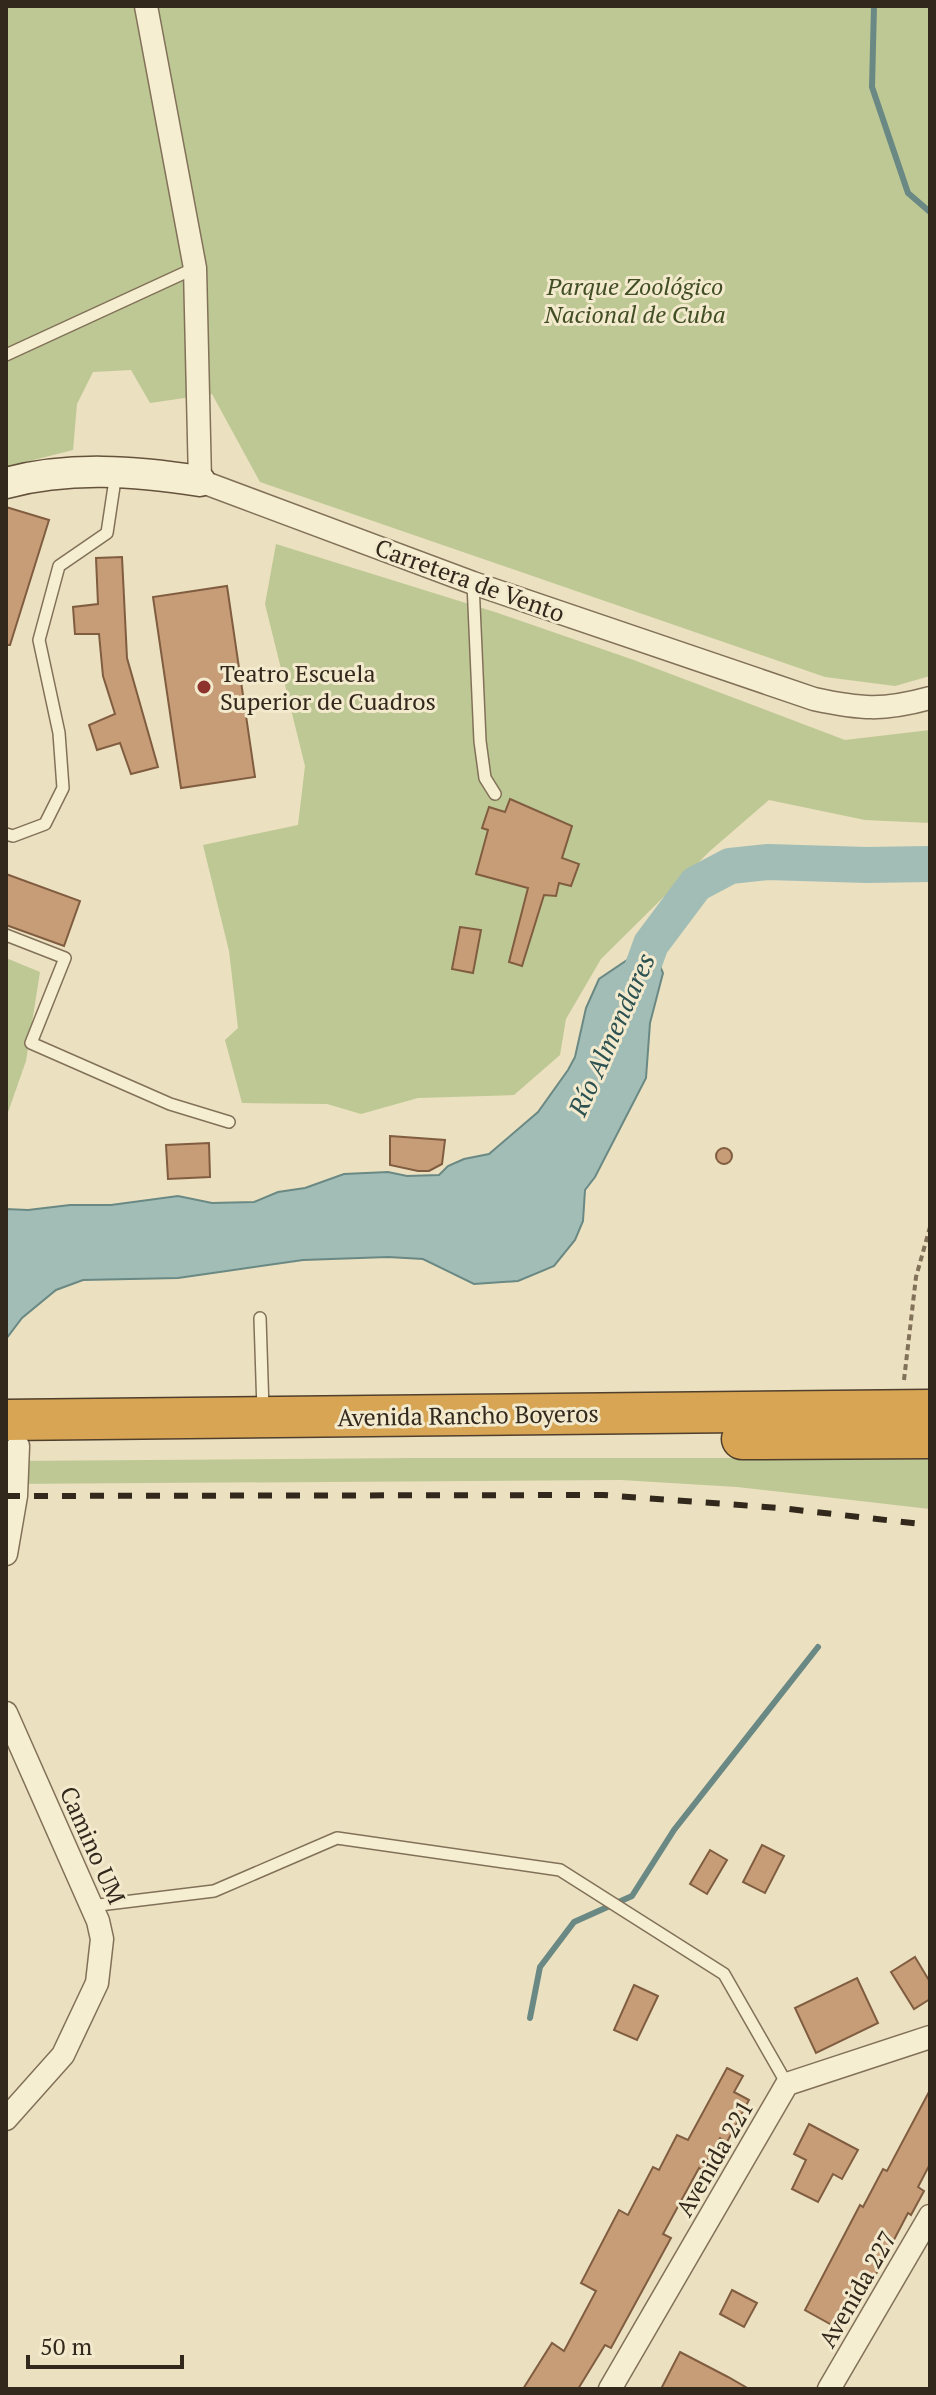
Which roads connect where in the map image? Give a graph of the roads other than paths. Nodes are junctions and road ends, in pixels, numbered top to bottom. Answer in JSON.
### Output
{"nodes":[{"id":1,"x":146,"y":6,"type":"edge"},
{"id":2,"x":195,"y":268,"type":"junction"},
{"id":3,"x":6,"y":355,"type":"edge"},
{"id":4,"x":116,"y":471,"type":"junction"},
{"id":5,"x":200,"y":481,"type":"junction"},
{"id":6,"x":6,"y":483,"type":"edge"},
{"id":7,"x":473,"y":583,"type":"junction"},
{"id":8,"x":930,"y":698,"type":"edge"},
{"id":9,"x":495,"y":794,"type":"dead end"},
{"id":10,"x":6,"y":834,"type":"edge"},
{"id":11,"x":6,"y":935,"type":"edge"},
{"id":12,"x":229,"y":1122,"type":"dead end"},
{"id":13,"x":260,"y":1318,"type":"dead end"},
{"id":14,"x":914,"y":1410,"type":"edge"},
{"id":15,"x":264,"y":1417,"type":"junction"},
{"id":16,"x":10,"y":1438,"type":"edge"},
{"id":17,"x":930,"y":1438,"type":"edge"},
{"id":18,"x":6,"y":1554,"type":"edge"},
{"id":19,"x":6,"y":1713,"type":"edge"},
{"id":20,"x":91,"y":1906,"type":"junction"},
{"id":21,"x":930,"y":2037,"type":"edge"},
{"id":22,"x":787,"y":2084,"type":"junction"},
{"id":23,"x":6,"y":2119,"type":"edge"},
{"id":24,"x":930,"y":2216,"type":"edge"},
{"id":25,"x":610,"y":2389,"type":"edge"},
{"id":26,"x":829,"y":2389,"type":"edge"}],
"edges":[{"from":1,"to":2,"type":"street"},
{"from":2,"to":3,"type":"lane"},
{"from":2,"to":5,"type":"street"},
{"from":4,"to":5,"type":"street","name":"Carretera de Vento"},
{"from":4,"to":6,"type":"street","name":"Carretera de Vento"},
{"from":4,"to":10,"type":"lane"},
{"from":5,"to":7,"type":"street","name":"Carretera de Vento"},
{"from":7,"to":8,"type":"street","name":"Carretera de Vento"},
{"from":7,"to":9,"type":"lane"},
{"from":11,"to":12,"type":"lane"},
{"from":13,"to":15,"type":"lane"},
{"from":14,"to":15,"type":"highway","name":"Avenida Rancho Boyeros"},
{"from":15,"to":16,"type":"highway","name":"Avenida Rancho Boyeros"},
{"from":16,"to":17,"type":"highway","name":"Avenida Rancho Boyeros"},
{"from":16,"to":18,"type":"street"},
{"from":19,"to":20,"type":"street","name":"Camino UM"},
{"from":20,"to":22,"type":"lane"},
{"from":20,"to":23,"type":"street","name":"Camino UM"},
{"from":21,"to":22,"type":"street"},
{"from":22,"to":25,"type":"street","name":"Avenida 221"},
{"from":24,"to":26,"type":"street","name":"Avenida 227"}]}
